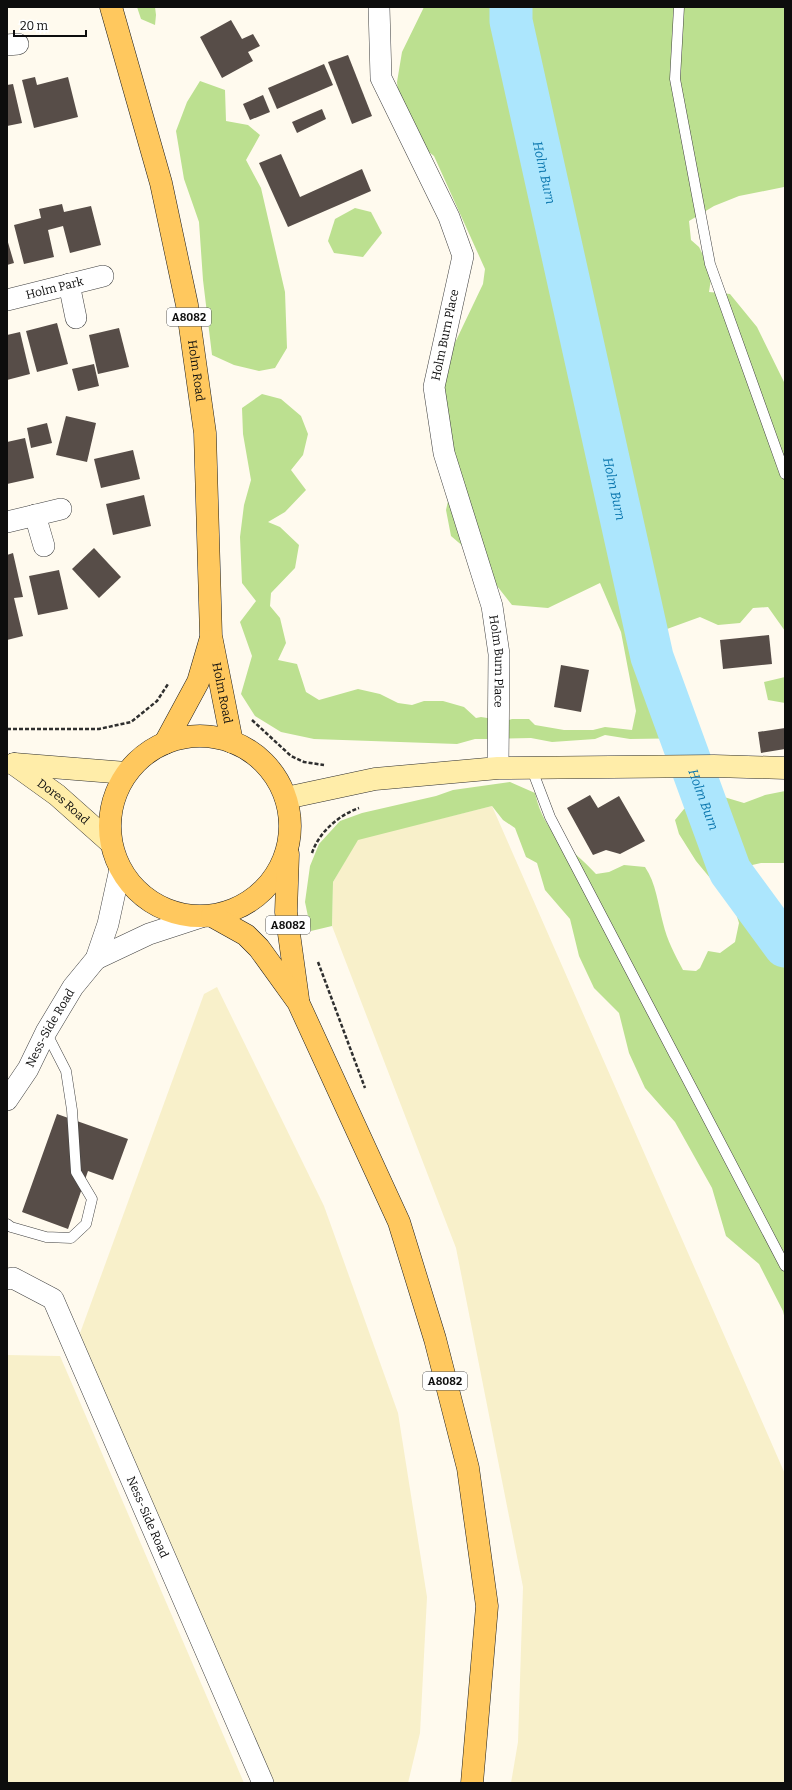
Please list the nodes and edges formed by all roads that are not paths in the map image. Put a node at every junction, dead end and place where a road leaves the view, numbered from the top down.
1 (111, 7) edge
2 (379, 7) edge
3 (679, 7) edge
4 (103, 276) dead end
5 (69, 284) junction
6 (7, 300) edge
7 (76, 318) dead end
8 (785, 474) edge
9 (61, 509) dead end
10 (35, 515) junction
11 (7, 522) edge
12 (44, 546) dead end
13 (211, 636) junction
14 (232, 742) junction
15 (165, 743) junction
16 (11, 764) edge
17 (532, 767) junction
18 (498, 768) junction
19 (785, 768) edge
20 (126, 773) junction
21 (286, 798) junction
22 (111, 843) junction
23 (288, 847) junction
24 (120, 869) junction
25 (207, 916) junction
26 (96, 959) junction
27 (298, 1002) junction
28 (46, 1032) junction
29 (7, 1100) edge
30 (7, 1224) edge
31 (785, 1266) edge
32 (7, 1279) edge
33 (263, 1783) edge
34 (472, 1783) edge

1 - 13 main road, Holm Road / A8082
2 - 18 street, Holm Burn Place
3 - 8 lane
4 - 5 street, Holm Park
5 - 6 street, Holm Park
5 - 7 street
9 - 10 street
10 - 11 street
10 - 12 street
13 - 14 main road, Holm Road / A8082
13 - 15 main road
14 - 15 main road, A8082
14 - 21 main road, A8082
15 - 20 main road, A8082
16 - 20 main road, Dores Road
16 - 22 main road, Dores Road
17 - 18 main road
17 - 19 main road
17 - 31 lane
18 - 21 main road
20 - 22 main road, A8082
21 - 23 main road, A8082
22 - 24 main road, A8082
23 - 25 main road, A8082
23 - 27 main road, A8082
24 - 25 main road, A8082
24 - 26 street, Ness-Side Road
25 - 26 street, Ness-Side Road
25 - 27 main road, A8082
26 - 28 street, Ness-Side Road
27 - 34 main road, A8082
28 - 29 street, Ness-Side Road
28 - 30 lane
32 - 33 street, Ness-Side Road

